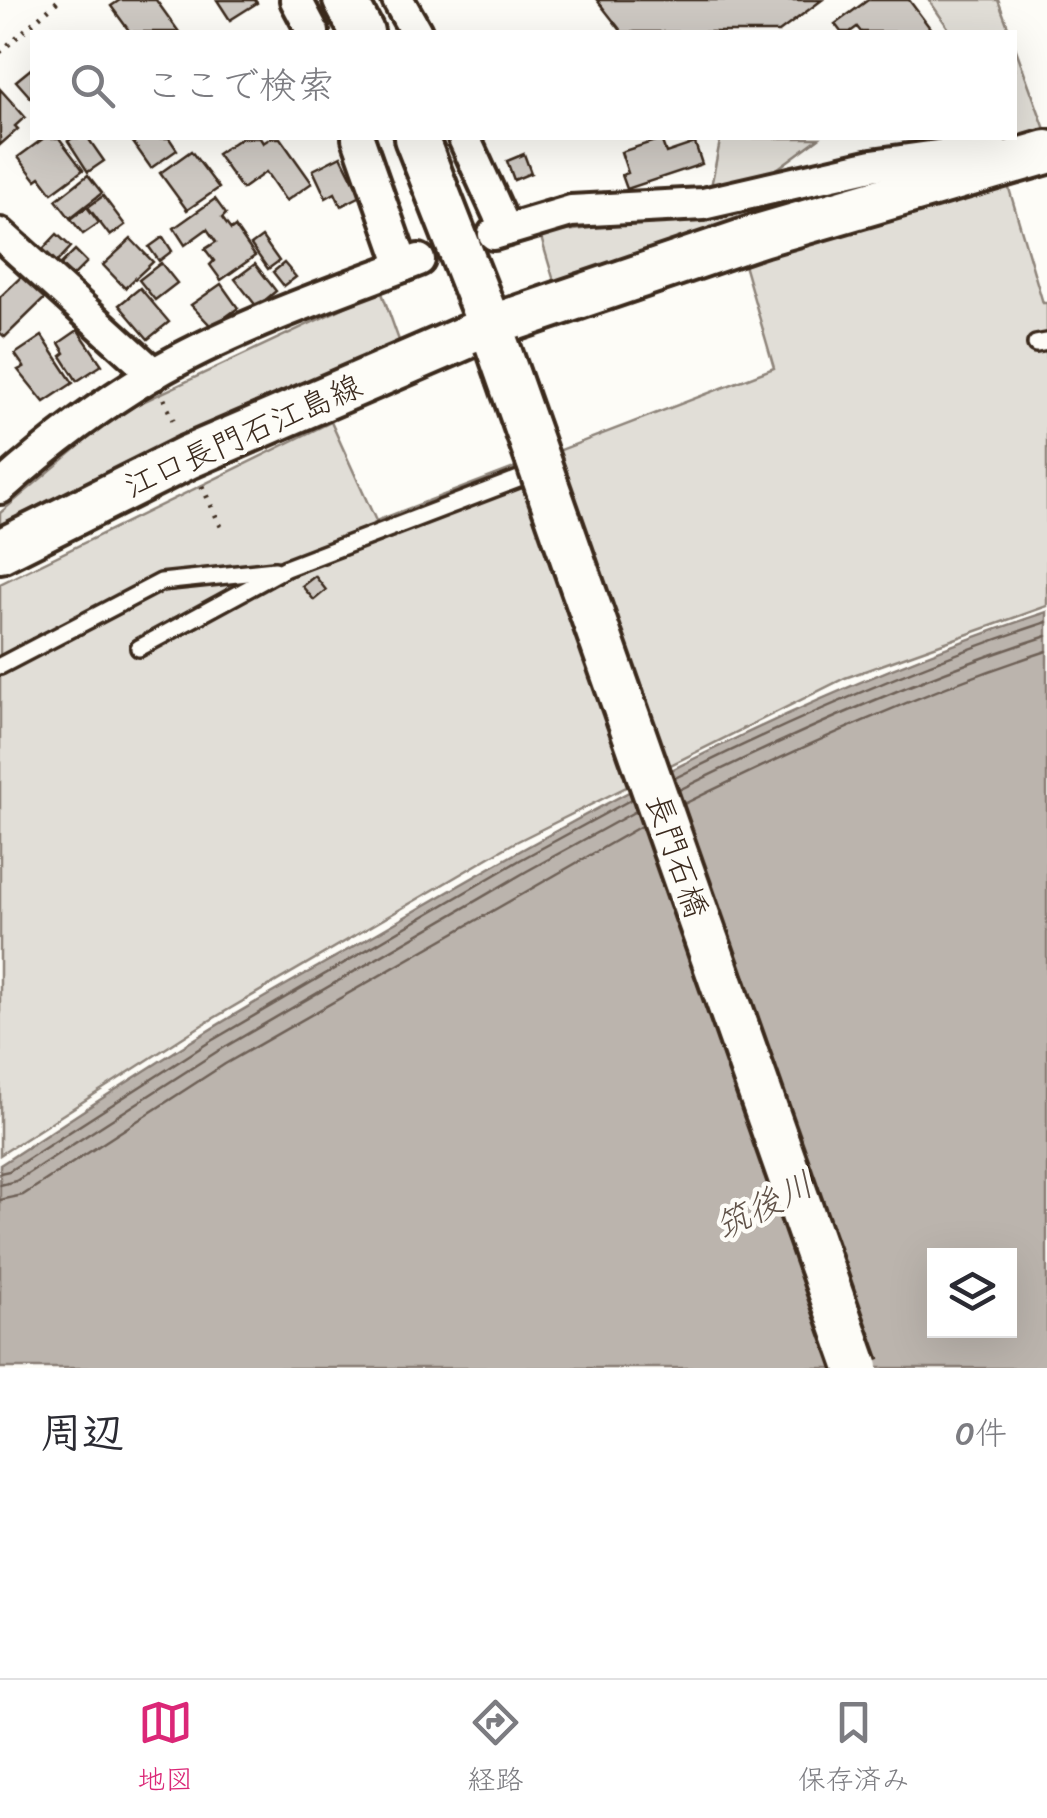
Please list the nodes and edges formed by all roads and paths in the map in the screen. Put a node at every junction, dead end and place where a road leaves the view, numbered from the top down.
1 (60, 0) edge
2 (296, 0) edge
3 (345, 0) edge
4 (398, 0) edge
5 (311, 30) edge
6 (361, 30) edge
7 (415, 30) edge
8 (0, 52) edge
9 (359, 140) edge
10 (417, 140) edge
11 (465, 140) edge
12 (1034, 155) edge
13 (0, 234) edge
14 (493, 335) junction
15 (154, 374) junction
16 (188, 457) junction
17 (559, 464) dead end
18 (0, 488) edge
19 (224, 533) dead end
20 (0, 551) edge
21 (286, 568) junction
22 (140, 648) dead end
23 (0, 666) edge
24 (857, 1368) edge

1 - 8 path
2 - 5 street
3 - 6 street
4 - 7 street
9 - 15 street
10 - 14 street, 長門石橋
11 - 12 street
12 - 14 street, 江口長門石江島線
13 - 15 street
14 - 16 street, 江口長門石江島線
14 - 24 street, 長門石橋, bridge
15 - 16 path
15 - 18 street
16 - 19 path
16 - 20 street, 江口長門石江島線
17 - 21 lane
21 - 22 lane
21 - 23 lane

